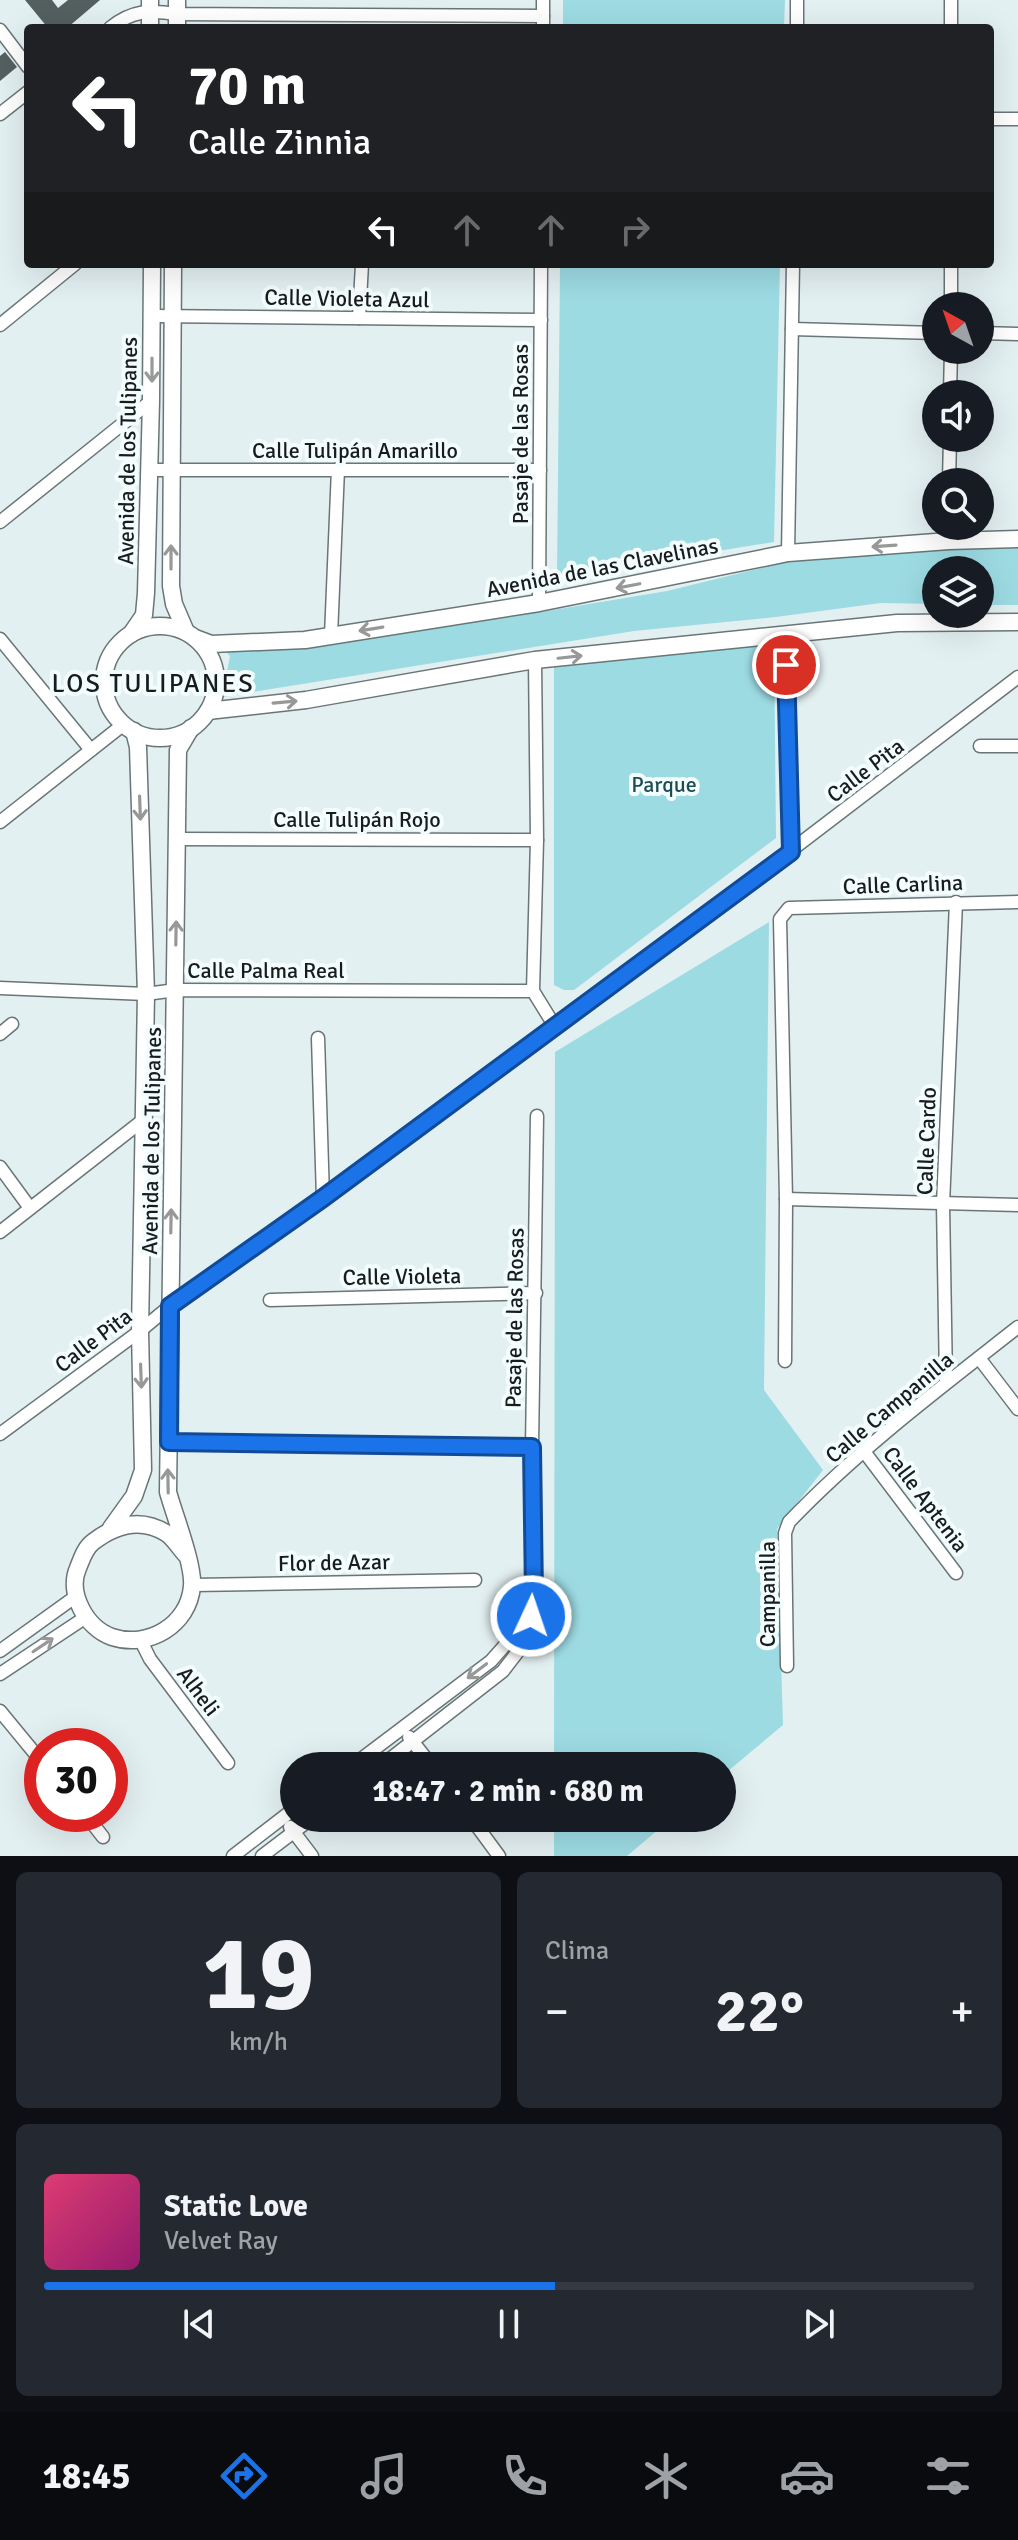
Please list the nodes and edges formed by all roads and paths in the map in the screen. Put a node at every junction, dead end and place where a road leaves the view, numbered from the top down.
1 (385, 0) edge
2 (543, 0) edge
3 (797, 0) edge
4 (951, 0) edge
5 (150, 5) edge
6 (177, 14) edge
7 (385, 16) junction
8 (543, 22) edge
9 (114, 24) edge
10 (797, 24) edge
11 (951, 24) edge
12 (0, 30) edge
13 (24, 62) edge
14 (24, 95) edge
15 (0, 114) edge
16 (994, 119) edge
17 (1018, 119) edge
18 (70, 268) edge
19 (152, 268) edge
20 (173, 268) edge
21 (362, 268) edge
22 (541, 268) edge
23 (793, 268) edge
24 (951, 268) edge
25 (951, 292) edge
26 (152, 316) junction
27 (173, 316) junction
28 (359, 318) junction
29 (541, 320) junction
30 (0, 325) edge
31 (792, 329) junction
32 (922, 333) edge
33 (994, 333) edge
34 (1018, 334) edge
35 (151, 401) junction
36 (338, 469) junction
37 (150, 470) junction
38 (540, 470) junction
39 (170, 471) junction
40 (0, 522) edge
41 (922, 537) edge
42 (994, 537) edge
43 (1018, 539) edge
44 (788, 553) junction
45 (539, 603) junction
46 (1018, 622) edge
47 (131, 634) junction
48 (785, 634) junction
49 (191, 635) junction
50 (331, 636) junction
51 (0, 639) edge
52 (535, 660) junction
53 (1018, 677) edge
54 (208, 711) junction
55 (129, 728) junction
56 (191, 728) junction
57 (980, 746) dead end
58 (1018, 746) edge
59 (91, 750) junction
60 (0, 822) edge
61 (177, 839) junction
62 (537, 840) junction
63 (791, 852) junction
64 (956, 902) junction
65 (1018, 902) edge
66 (0, 988) edge
67 (176, 990) junction
68 (533, 991) junction
69 (146, 994) junction
70 (12, 1024) dead end
71 (554, 1025) junction
72 (0, 1034) edge
73 (318, 1038) dead end
74 (537, 1116) dead end
75 (142, 1121) junction
76 (0, 1167) edge
77 (323, 1198) junction
78 (786, 1199) junction
79 (943, 1204) junction
80 (1018, 1205) edge
81 (30, 1208) junction
82 (0, 1232) edge
83 (536, 1293) junction
84 (270, 1300) dead end
85 (170, 1306) junction
86 (1018, 1327) edge
87 (140, 1331) junction
88 (979, 1358) junction
89 (785, 1361) dead end
90 (946, 1381) junction
91 (1018, 1409) edge
92 (0, 1434) edge
93 (169, 1442) junction
94 (532, 1447) junction
95 (863, 1450) junction
96 (789, 1522) joint
97 (111, 1528) junction
98 (187, 1556) junction
99 (956, 1573) dead end
100 (475, 1580) dead end
101 (193, 1585) junction
102 (75, 1597) junction
103 (531, 1616) junction
104 (86, 1617) junction
105 (141, 1641) junction
106 (0, 1651) edge
107 (787, 1666) dead end
108 (0, 1674) edge
109 (0, 1711) edge
110 (402, 1728) junction
111 (24, 1740) edge
112 (414, 1741) junction
113 (370, 1752) edge
114 (399, 1752) edge
115 (422, 1752) edge
116 (228, 1763) dead end
117 (280, 1820) edge
118 (99, 1832) edge
119 (293, 1832) joint
120 (481, 1832) edge
121 (103, 1837) dead end
122 (233, 1856) edge
123 (262, 1856) edge
124 (312, 1856) edge
125 (499, 1856) edge

1 - 7 street
2 - 8 street
3 - 10 street
4 - 11 street
5 - 6 street
5 - 9 street
6 - 7 street
7 - 8 street
12 - 13 street
14 - 15 street
16 - 17 street
18 - 30 street
19 - 26 street, Avenida de los Tulipanes
20 - 27 street, Avenida de los Tulipanes
21 - 28 street
22 - 29 street, Pasaje de las Rosas
23 - 31 street
24 - 25 street
26 - 27 street, Calle Violeta Azul
26 -> 35 street, Avenida de los Tulipanes
27 - 28 street, Calle Violeta Azul
27 - 39 street, Avenida de los Tulipanes
28 - 29 street, Calle Violeta Azul
29 - 38 street, Pasaje de las Rosas
31 - 32 street
31 - 44 street
33 - 34 street
35 - 37 street, Avenida de los Tulipanes
35 - 40 street
36 - 38 street, Calle Tulipán Amarillo
36 - 39 street, Calle Tulipán Amarillo
36 - 50 street
37 - 39 street, Calle Tulipán Amarillo
37 - 47 street, Avenida de los Tulipanes
38 - 45 street, Pasaje de las Rosas
49 -> 39 street, Avenida de los Tulipanes
41 -> 44 street, Avenida de las Clavelinas
42 - 43 street, Avenida de las Clavelinas
44 -> 45 street, Avenida de las Clavelinas
45 -> 50 street, Avenida de las Clavelinas
46 - 48 street
47 - 49 street
47 - 55 street
52 -> 48 street
48 - 63 street
49 - 50 street, Avenida de las Clavelinas
49 - 54 street
51 - 59 street
54 -> 52 street
52 - 62 street
53 - 63 street, Calle Pita
54 - 56 street
55 - 56 street
55 - 59 street
55 -> 69 street, Avenida de los Tulipanes
56 - 61 street, Avenida de los Tulipanes
57 - 58 street
59 - 60 street
61 - 62 street, Calle Tulipán Rojo
67 -> 61 street, Avenida de los Tulipanes
62 - 68 street
63 - 71 street, Calle Pita
64 - 65 street, Calle Carlina
64 - 78 street, Calle Carlina
64 - 79 street, Calle Cardo
66 - 69 street, Calle Palma Real
67 - 68 street, Calle Palma Real
67 - 69 street, Calle Palma Real
85 -> 67 street, Avenida de los Tulipanes
68 - 71 street
69 - 75 street, Avenida de los Tulipanes
70 - 72 street
71 - 77 street, Calle Pita
73 - 77 street
74 - 83 street, Pasaje de las Rosas
75 - 81 street
75 - 87 street, Avenida de los Tulipanes
76 - 81 street
77 - 85 street, Calle Pita
78 - 79 street
78 - 89 street
79 - 80 street
79 - 90 street, Calle Cardo
81 - 82 street
83 - 84 street, Calle Violeta
83 - 94 street, Pasaje de las Rosas
85 - 87 street, Calle Pita
85 - 93 street, Avenida de los Tulipanes
86 - 88 street, Calle Campanilla
87 - 92 street, Calle Pita
87 -> 97 street, Avenida de los Tulipanes
88 - 90 street, Calle Campanilla
88 - 91 street
90 - 95 street, Calle Campanilla
93 - 94 street
98 -> 93 street, Avenida de los Tulipanes
94 - 103 street, Pasaje de las Rosas
95 - 96 street, Calle Campanilla
95 - 99 street, Calle Aptenia
96 - 107 street, Campanilla
97 - 98 street
97 - 102 street, Avenida de los Tulipanes
98 - 101 street, Avenida de los Tulipanes
100 - 101 street, Flor de Azar
101 - 105 street
102 - 104 street
102 - 106 street
103 -> 110 street
103 - 112 street, Pasaje de las Rosas
104 - 105 street
108 -> 104 street
105 - 116 street, Alheli
109 - 111 street
110 - 112 street
110 - 113 street
112 - 114 street, Pasaje de las Rosas
112 - 115 street
117 - 122 street
118 - 121 street
119 - 123 street
119 - 124 street
120 - 125 street

